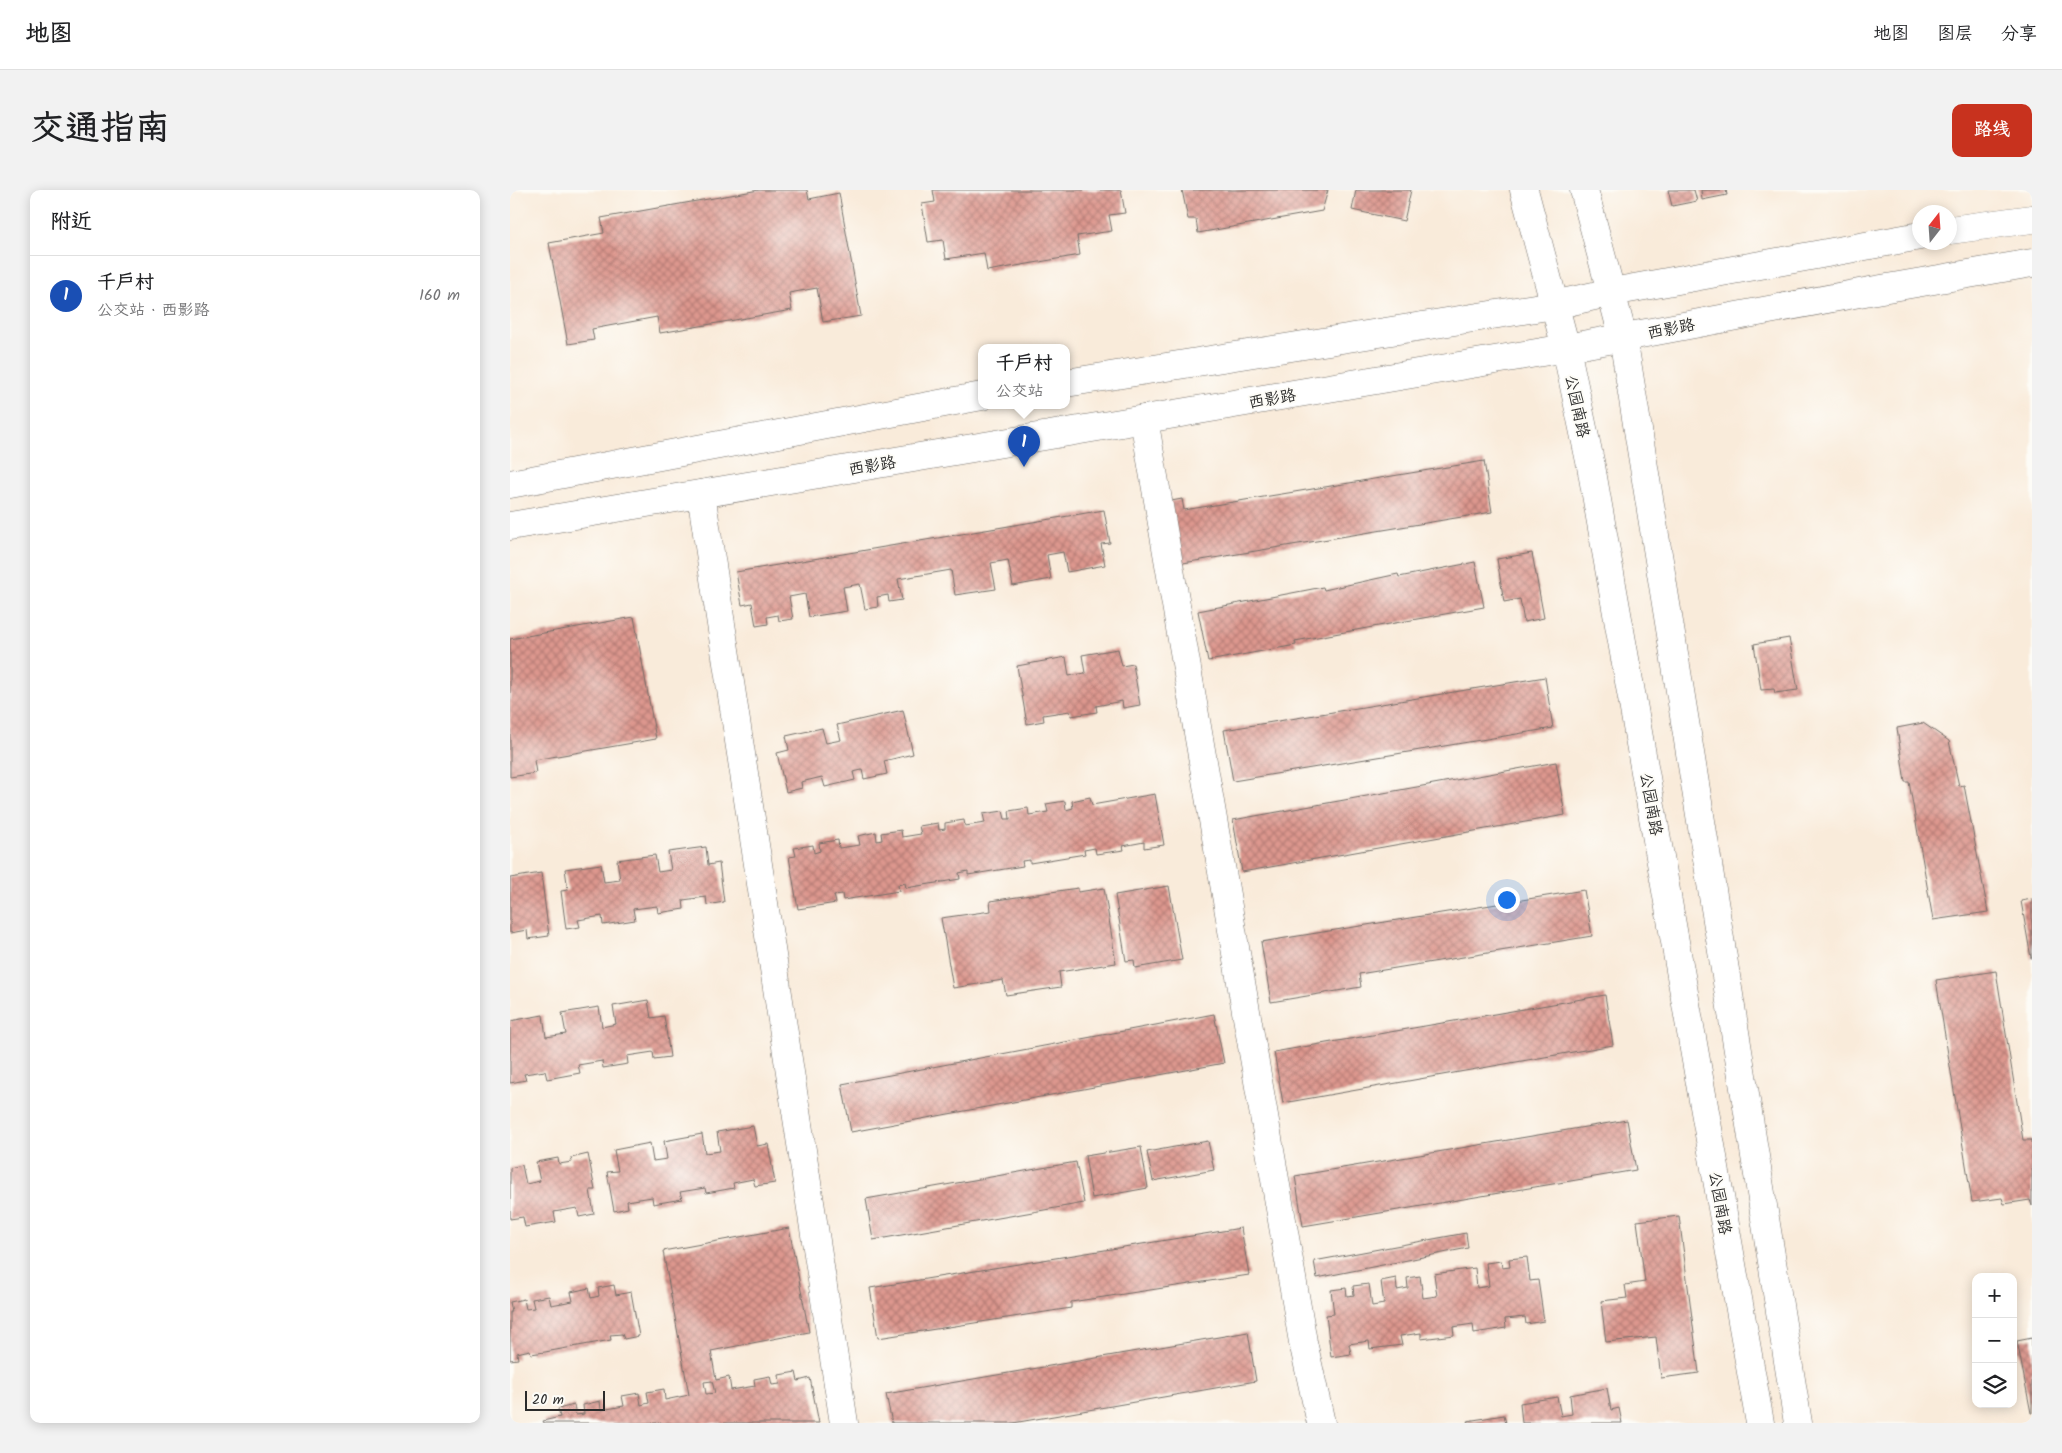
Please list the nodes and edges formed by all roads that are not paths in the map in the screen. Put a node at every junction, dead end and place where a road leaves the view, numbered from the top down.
1 (1524, 190) edge
2 (1584, 190) edge
3 (2032, 219) edge
4 (1957, 229) edge
5 (1912, 237) edge
6 (2032, 264) edge
7 (1612, 292) junction
8 (1554, 305) junction
9 (1623, 337) junction
10 (1566, 348) junction
11 (1070, 381) edge
12 (978, 397) edge
13 (1144, 419) junction
14 (510, 484) edge
15 (701, 494) junction
16 (510, 526) edge
17 (844, 1423) edge
18 (1321, 1423) edge
19 (1760, 1423) edge
20 (1798, 1423) edge

1 - 8 main road, 公园南路
2 - 7 main road
3 - 4 main road
5 - 7 main road
6 - 9 main road, 西影路
7 - 8 main road
7 - 9 main road
8 - 10 main road, 公园南路
8 - 11 main road
9 - 10 main road, 西影路
9 - 20 main road
10 - 13 main road, 西影路
10 - 19 main road, 公园南路
12 - 14 main road
13 - 15 main road, 西影路
13 - 18 main road
15 - 16 main road, 西影路
15 - 17 main road

